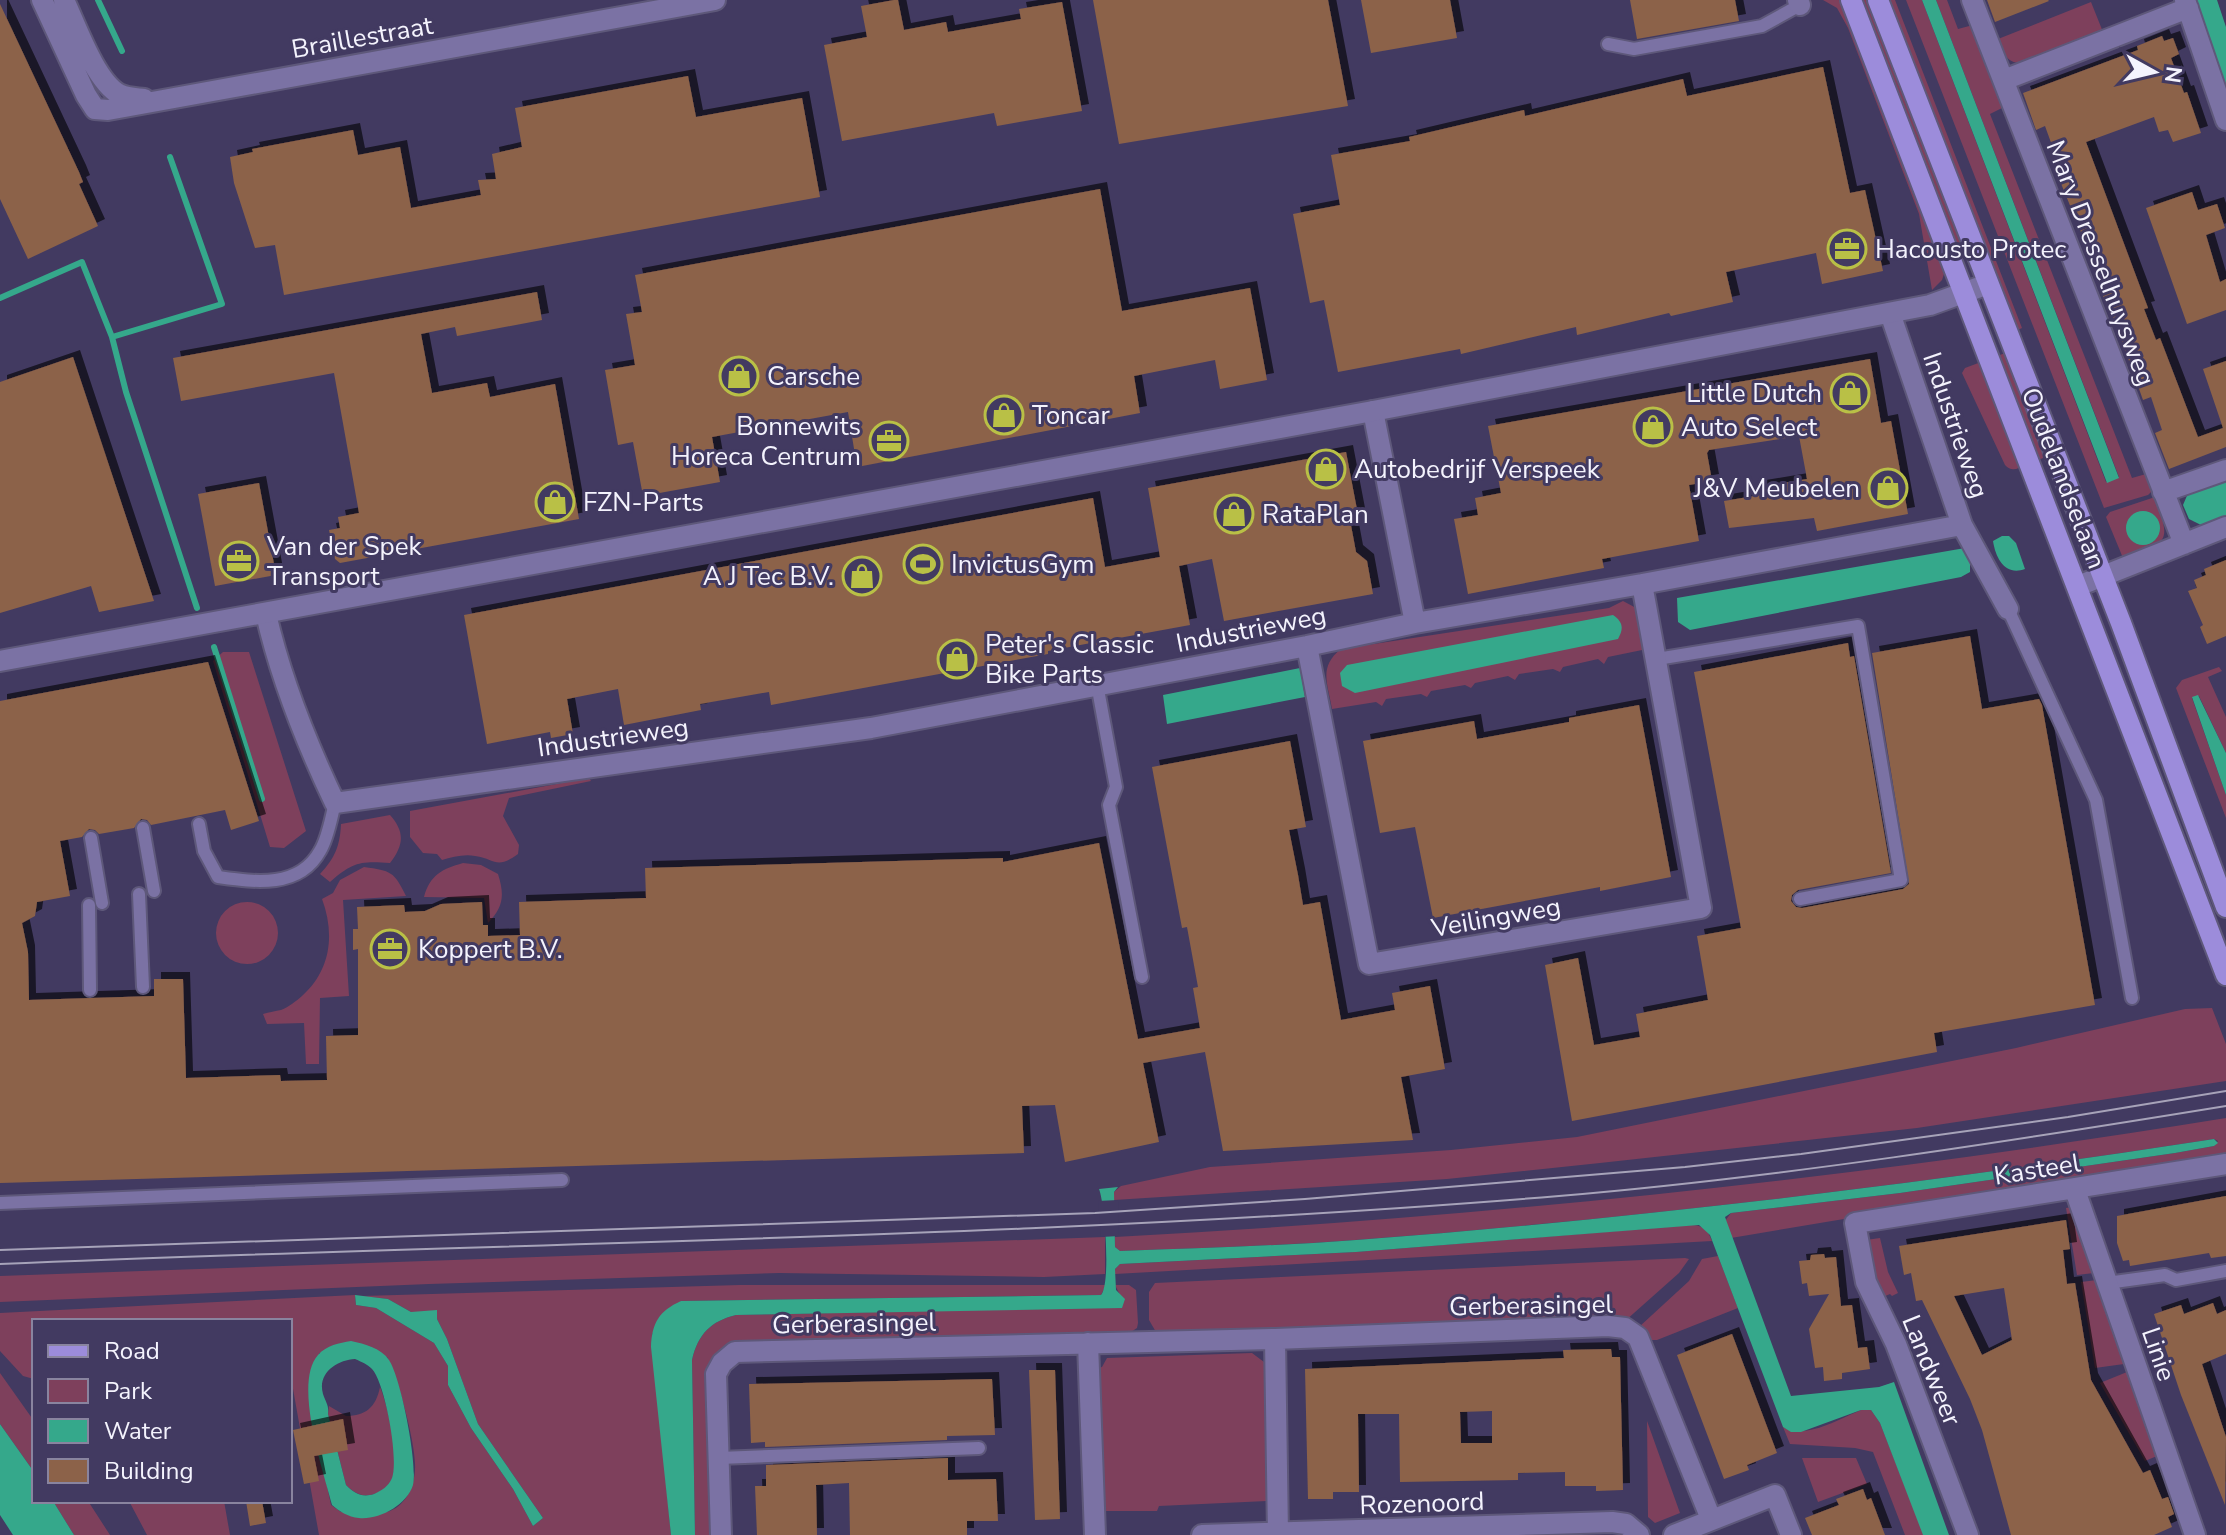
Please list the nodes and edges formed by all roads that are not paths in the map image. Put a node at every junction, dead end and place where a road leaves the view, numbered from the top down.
1 (42, 0) edge
2 (64, 0) edge
3 (715, 0) edge
4 (1851, 0) edge
5 (1878, 0) edge
6 (1972, 0) edge
7 (1799, 3) edge
8 (2186, 4) edge
9 (1608, 44) dead end
10 (2004, 80) junction
11 (161, 100) junction
12 (2226, 120) edge
13 (1988, 284) junction
14 (1964, 293) junction
15 (1890, 313) junction
16 (1373, 411) junction
17 (2226, 470) edge
18 (2163, 492) junction
19 (1962, 525) junction
20 (2226, 527) edge
21 (2184, 544) junction
22 (2102, 576) junction
23 (1642, 584) junction
24 (2078, 586) junction
25 (2008, 609) joint
26 (266, 614) junction
27 (1415, 623) junction
28 (1307, 646) junction
29 (1657, 659) junction
30 (0, 661) edge
31 (1097, 684) junction
32 (335, 803) junction
33 (199, 824) dead end
34 (143, 828) dead end
35 (91, 838) dead end
36 (154, 891) dead end
37 (139, 894) dead end
38 (1800, 899) dead end
39 (2226, 907) edge
40 (2226, 975) edge
41 (1142, 977) dead end
42 (143, 987) dead end
43 (90, 990) dead end
44 (2132, 998) dead end
45 (2226, 1164) edge
46 (562, 1180) dead end
47 (2075, 1190) junction
48 (0, 1203) edge
49 (1855, 1223) joint
50 (2226, 1271) edge
51 (2107, 1283) junction
52 (1275, 1339) junction
53 (1088, 1343) junction
54 (979, 1448) dead end
55 (719, 1458) junction
56 (1711, 1519) junction
57 (1278, 1534) edge
58 (721, 1535) edge
59 (1095, 1535) edge
60 (1202, 1535) edge
61 (1639, 1535) edge
62 (1674, 1535) edge
63 (1791, 1535) edge
64 (1968, 1535) edge
65 (2195, 1535) edge

1 - 11 street
2 - 11 street
3 - 11 street, Braillestraat
4 - 14 main road, Oudelandselaan
5 - 13 main road, Oudelandselaan
6 - 10 street, Mary Dresselhuysweg
7 - 9 lane
8 - 10 street
8 - 12 street
10 - 18 street, Mary Dresselhuysweg
13 - 14 street
13 - 22 main road, Oudelandselaan
14 - 15 street
14 - 24 main road, Oudelandselaan
15 - 16 street
15 - 19 street, Industrieweg
16 - 26 street
16 - 27 street
17 - 18 street
18 - 21 street, Mary Dresselhuysweg
19 - 23 street, Industrieweg
19 - 25 street
20 - 21 street
21 - 22 street
22 - 24 street
22 - 39 main road, Oudelandselaan
23 - 27 street, Industrieweg
23 - 29 street, Veilingweg
24 - 40 main road, Oudelandselaan
25 - 44 lane
26 - 30 street
26 - 32 street
27 - 28 street, Industrieweg
28 - 29 street, Veilingweg
28 - 31 street, Industrieweg
29 - 38 lane
31 - 32 street, Industrieweg
31 - 41 lane
32 - 33 lane
34 - 36 lane
35 - 43 lane
37 - 42 lane
45 - 47 street, Kasteel
46 - 48 lane
47 - 49 street, Kasteel
47 - 51 street, Linie
49 - 64 street, Landweer
50 - 51 lane
51 - 65 street, Linie
52 - 53 street, Gerberasingel
52 - 56 street, Gerberasingel
52 - 57 street
53 - 55 street, Gerberasingel
53 - 59 street
54 - 55 lane
55 - 58 street, Gerberasingel
56 - 62 street
56 - 63 street
57 - 60 street, Rozenoord
57 - 61 street, Rozenoord

